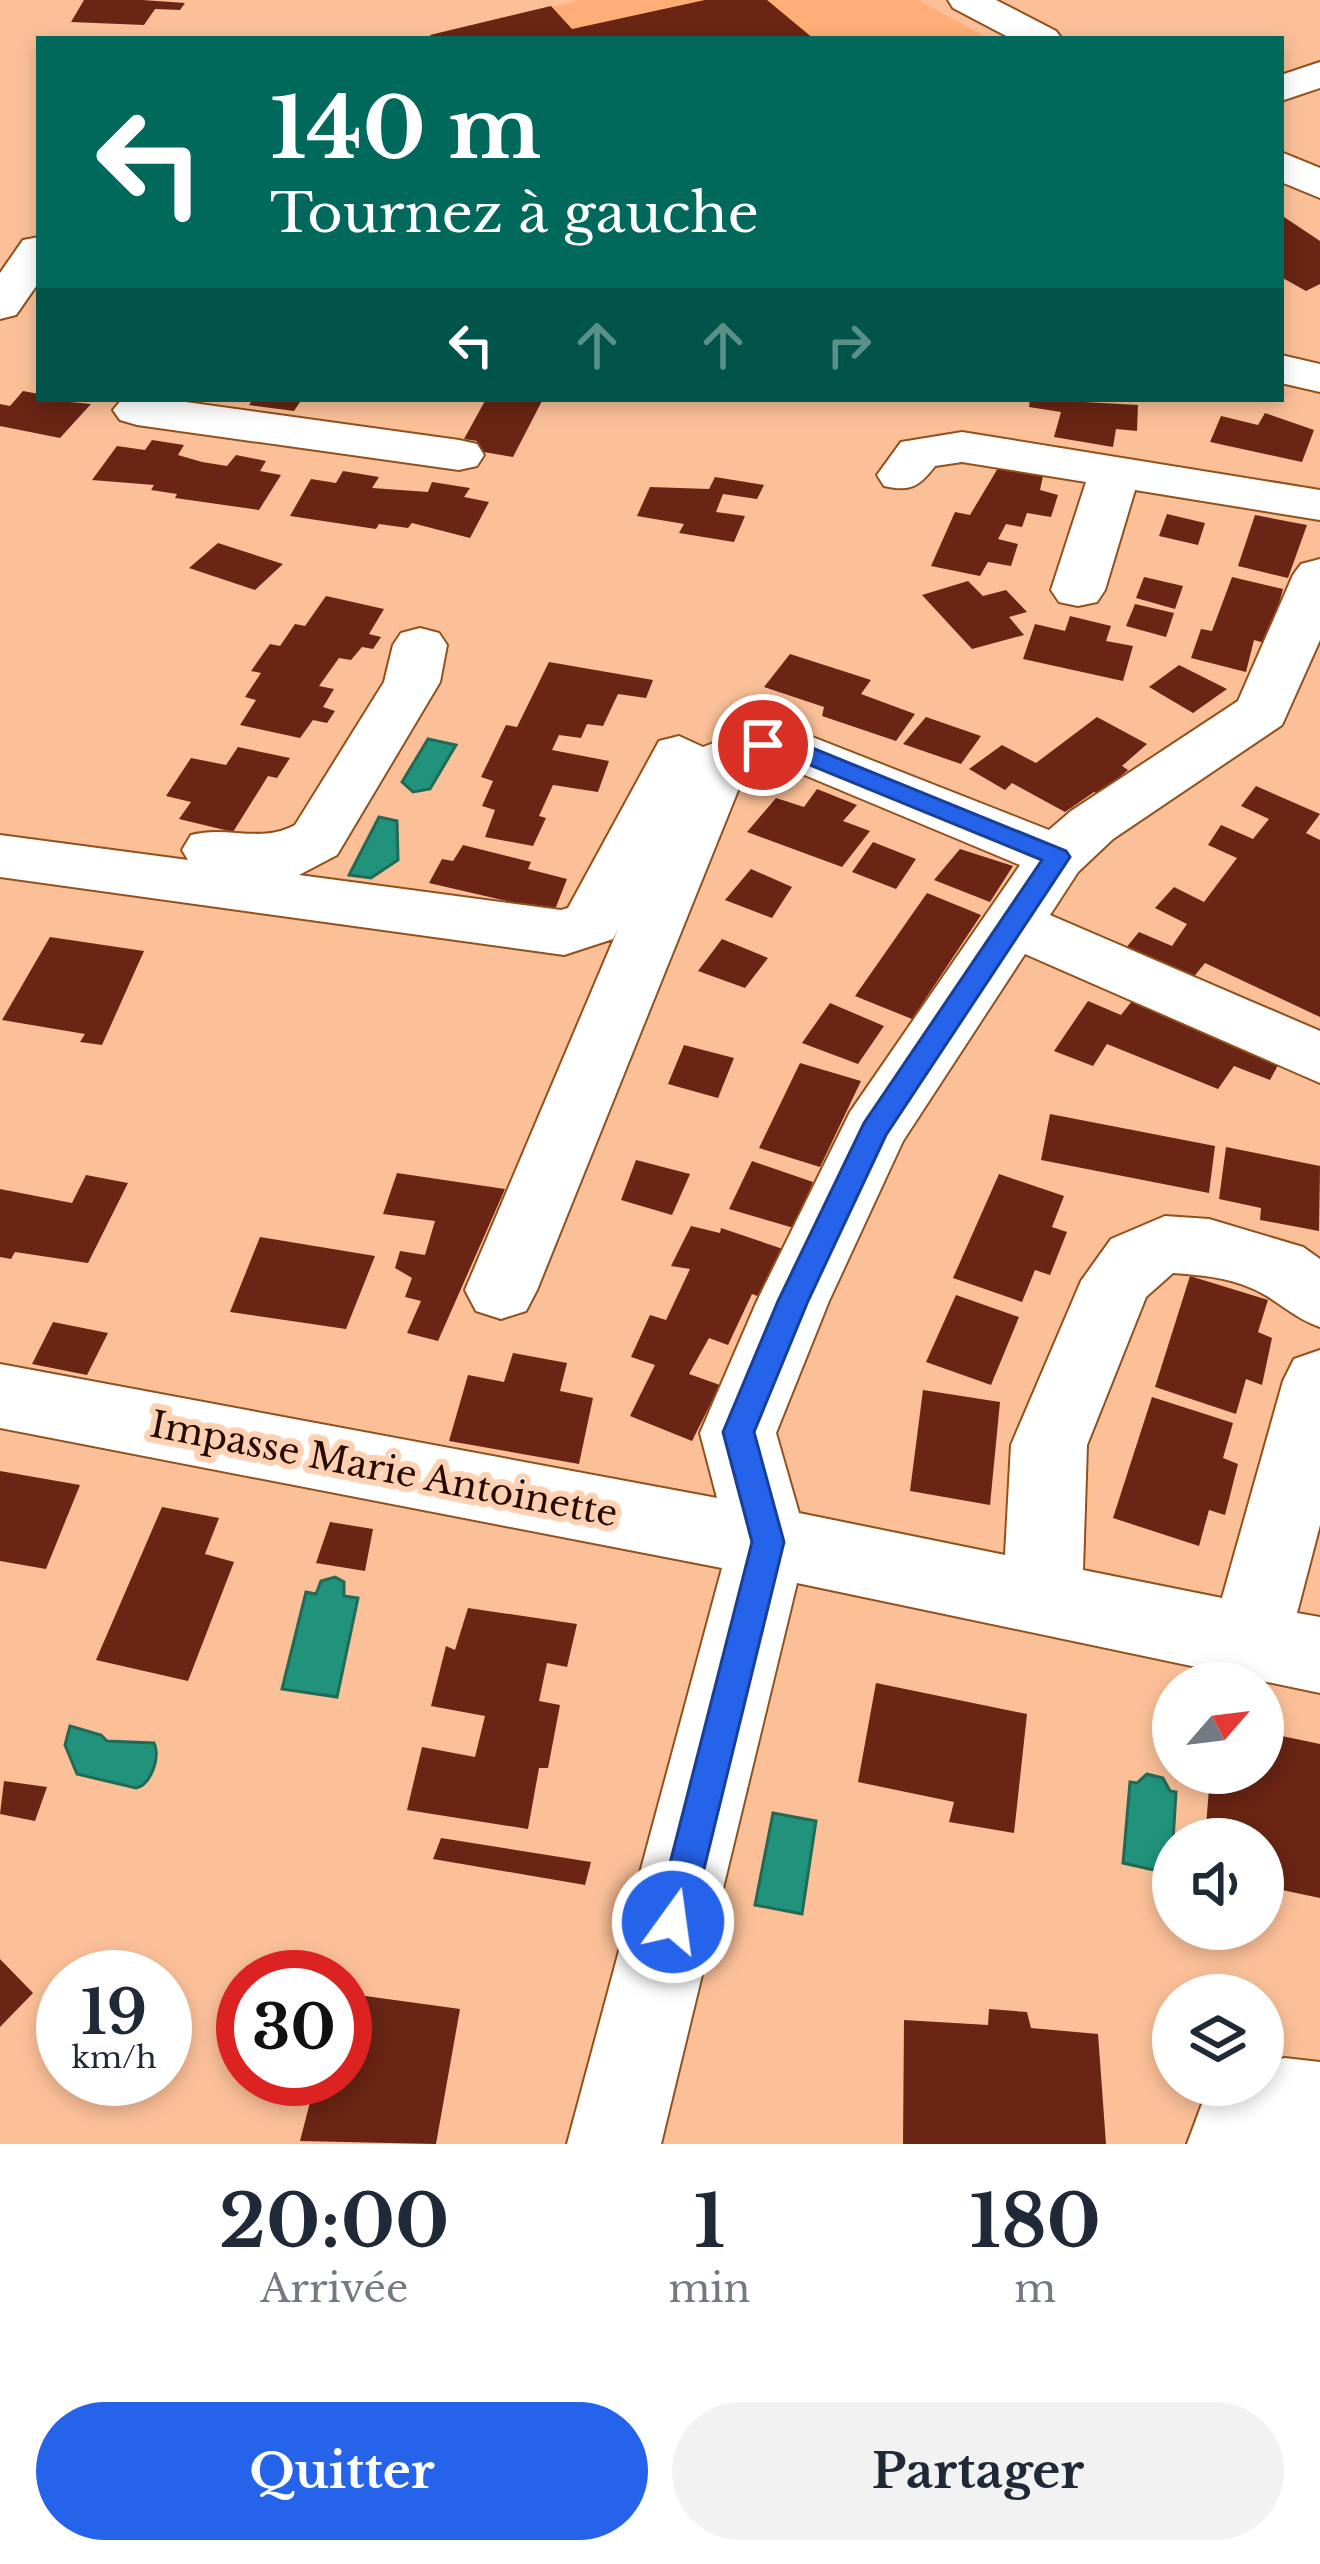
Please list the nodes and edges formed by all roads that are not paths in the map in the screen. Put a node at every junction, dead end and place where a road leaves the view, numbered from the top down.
1 (967, 0) edge
2 (1036, 36) edge
3 (1320, 74) edge
4 (1284, 88) edge
5 (1284, 167) edge
6 (1320, 185) edge
7 (32, 227) edge
8 (15, 301) edge
9 (1284, 369) edge
10 (1320, 378) edge
11 (451, 402) edge
12 (137, 410) dead end
13 (1115, 472) junction
14 (902, 475) dead end
15 (1320, 505) edge
16 (1320, 575) edge
17 (1078, 590) dead end
18 (420, 645) dead end
19 (679, 755) dead end
20 (0, 823) edge
21 (0, 856) edge
22 (1057, 857) junction
23 (1014, 924) junction
24 (1320, 1058) edge
25 (501, 1290) dead end
26 (1320, 1298) edge
27 (1320, 1381) edge
28 (0, 1396) edge
29 (768, 1542) junction
30 (1043, 1597) junction
31 (1286, 1646) edge
32 (1320, 2108) edge
33 (614, 2144) edge
34 (1234, 2144) edge

1 - 2 street
3 - 4 street
5 - 6 street
7 - 8 street
9 - 10 street
11 - 12 street
13 - 14 street
13 - 15 street
13 - 17 street
16 - 22 street
18 - 20 street
19 - 21 street
22 - 23 street
22 - 25 street
23 - 24 street
23 - 29 street
26 - 30 street
27 - 31 street
28 - 29 street, Impasse Marie Antoinette
29 - 30 street, Impasse Marie Antoinette
29 - 33 street
30 - 31 street, Impasse Marie Antoinette
32 - 34 street

